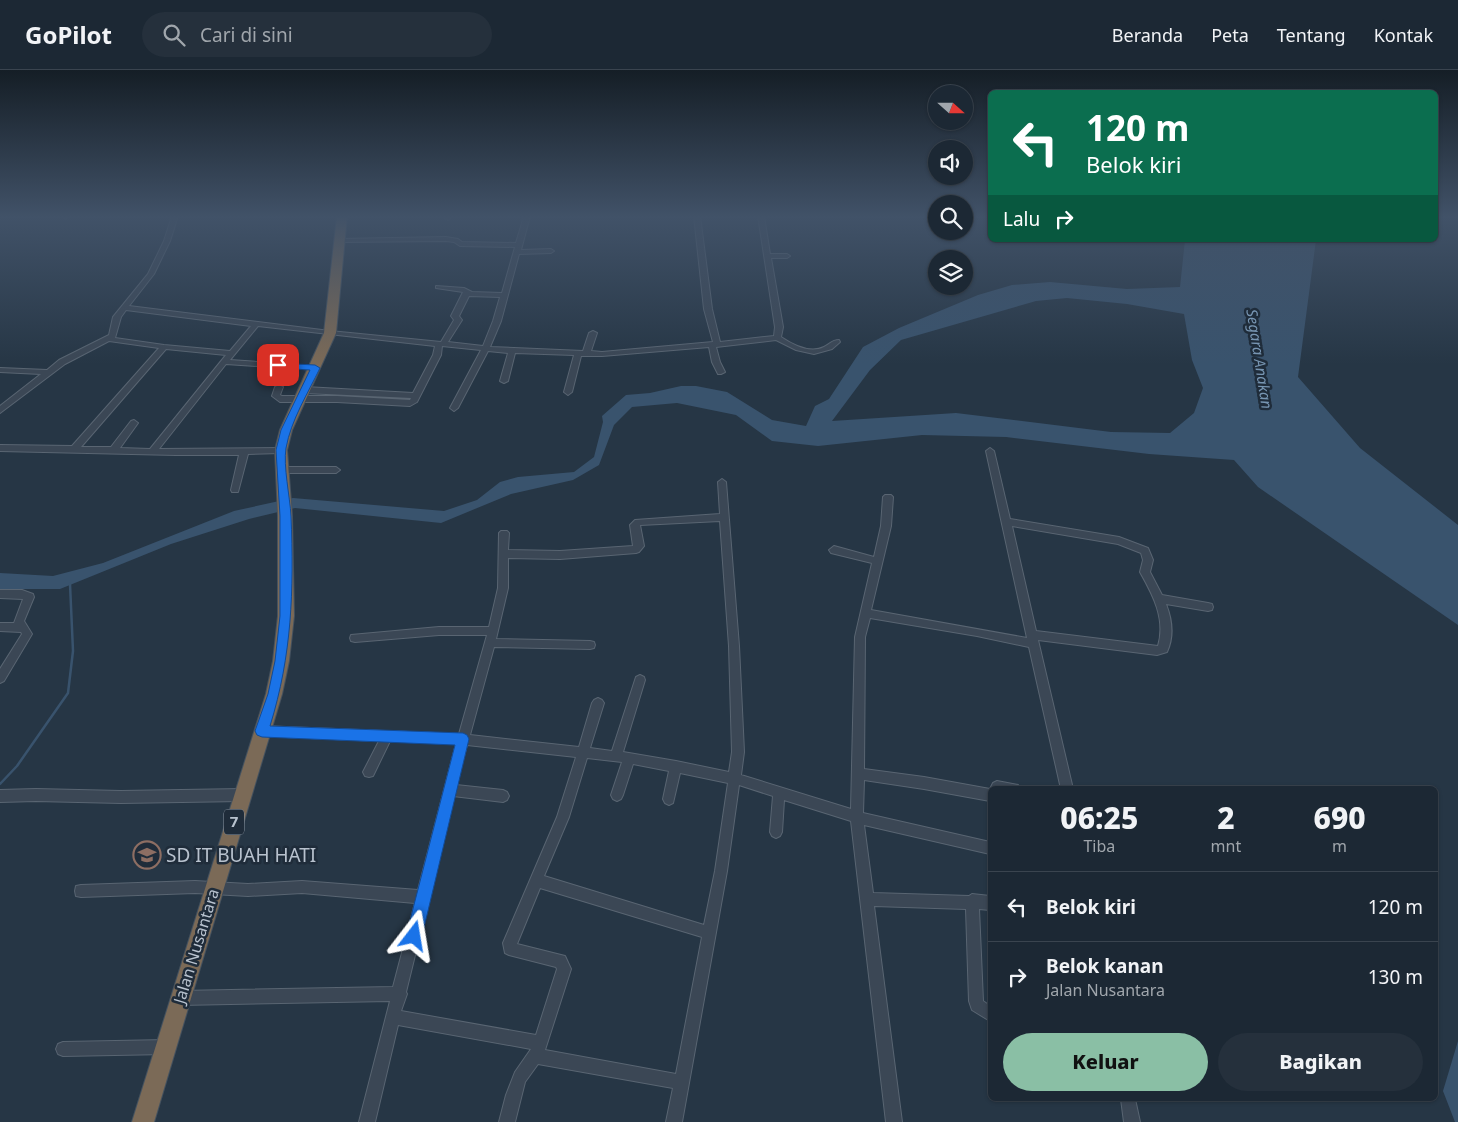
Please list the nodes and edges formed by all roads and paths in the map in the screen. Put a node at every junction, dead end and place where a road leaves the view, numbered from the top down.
1 (155, 265) edge
2 (337, 265) edge
3 (513, 265) edge
4 (703, 265) edge
5 (769, 265) edge
6 (438, 287) dead end
7 (467, 292) junction
8 (504, 296) junction
9 (125, 308) junction
10 (256, 324) junction
11 (330, 333) junction
12 (593, 333) dead end
13 (777, 338) junction
14 (109, 339) junction
15 (836, 342) dead end
16 (441, 344) junction
17 (715, 344) junction
18 (164, 347) junction
19 (485, 349) junction
20 (512, 351) junction
21 (231, 352) junction
22 (582, 353) junction
23 (224, 362) junction
24 (315, 368) junction
25 (0, 370) edge
26 (47, 372) junction
27 (721, 372) dead end
28 (504, 381) dead end
29 (280, 387) dead end
30 (568, 392) dead end
31 (303, 394) junction
32 (454, 408) dead end
33 (0, 410) edge
34 (134, 423) dead end
35 (0, 448) edge
36 (75, 448) junction
37 (114, 450) junction
38 (281, 450) junction
39 (153, 451) junction
40 (990, 451) dead end
41 (244, 452) junction
42 (282, 470) junction
43 (336, 470) dead end
44 (722, 482) dead end
45 (235, 490) dead end
46 (888, 497) dead end
47 (724, 517) junction
48 (1006, 522) junction
49 (504, 533) dead end
50 (834, 550) dead end
51 (504, 554) junction
52 (877, 561) junction
53 (0, 594) edge
54 (1160, 599) junction
55 (1208, 607) dead end
56 (865, 613) junction
57 (0, 626) edge
58 (20, 627) junction
59 (492, 637) junction
60 (355, 638) dead end
61 (1034, 640) junction
62 (590, 645) dead end
63 (2, 673) edge
64 (640, 680) dead end
65 (598, 703) dead end
66 (262, 731) junction
67 (387, 736) junction
68 (463, 739) junction
69 (584, 752) junction
70 (616, 756) junction
71 (628, 758) junction
72 (676, 766) junction
73 (369, 772) dead end
74 (858, 774) junction
75 (736, 779) junction
76 (1066, 786) edge
77 (449, 790) junction
78 (779, 792) junction
79 (617, 795) dead end
80 (988, 795) edge
81 (0, 796) edge
82 (242, 796) junction
83 (503, 796) dead end
84 (669, 799) dead end
85 (857, 817) junction
86 (776, 832) dead end
87 (988, 848) edge
88 (536, 880) junction
89 (214, 887) junction
90 (81, 891) dead end
91 (424, 897) junction
92 (867, 898) junction
93 (972, 901) junction
94 (988, 903) edge
95 (709, 933) junction
96 (400, 994) junction
97 (180, 998) junction
98 (988, 1012) edge
99 (394, 1018) junction
100 (167, 1047) junction
101 (63, 1049) dead end
102 (538, 1049) junction
103 (681, 1082) junction
104 (1128, 1101) edge
105 (143, 1122) edge
106 (367, 1122) edge
107 (507, 1122) edge
108 (674, 1122) edge
109 (894, 1122) edge
110 (1132, 1122) edge

1 - 9 street
2 - 11 highway, Jalan Nusantara / 7
3 - 8 street
4 - 17 street
5 - 13 street
6 - 7 street
7 - 8 street
7 - 16 street
8 - 19 street
9 - 10 street
9 - 14 street
10 - 11 street
10 - 21 street
11 - 16 street
11 - 24 highway, Jalan Nusantara / 7
12 - 22 street
13 - 15 street
13 - 17 street
14 - 18 street
14 - 26 street
16 - 19 street
16 - 31 street
17 - 22 street
17 - 27 street
18 - 21 street
18 - 36 street
19 - 20 street
19 - 32 street
20 - 22 street
20 - 28 street
21 - 23 street
22 - 30 street
23 - 24 street
23 - 39 street
24 - 31 highway, Jalan Nusantara / 7
25 - 26 street
26 - 33 street
29 - 31 street
31 - 38 highway, Jalan Nusantara / 7
34 - 37 street
35 - 36 street
36 - 37 street
37 - 39 street
38 - 41 street
38 - 42 highway, Jalan Nusantara / 7
39 - 41 street
40 - 48 street
41 - 45 street
42 - 43 street
42 - 66 highway, Jalan Nusantara / 7
44 - 47 street
46 - 52 street
47 - 51 street
47 - 75 street
48 - 54 street
48 - 61 street
49 - 51 street
50 - 52 street
51 - 59 street
52 - 56 street
53 - 58 street
54 - 55 street
54 - 61 street
56 - 61 street
56 - 74 street
57 - 58 street
58 - 63 street
59 - 60 street
59 - 62 street
59 - 68 street
61 - 76 street
64 - 70 street
65 - 69 street
66 - 67 street
66 - 82 highway, Jalan Nusantara / 7
67 - 68 street
67 - 73 street
68 - 69 street
68 - 77 street
69 - 70 street
69 - 88 street
70 - 71 street
71 - 72 street
71 - 79 street
72 - 75 street
72 - 84 street
74 - 80 street
74 - 85 street
75 - 78 street
75 - 95 street
77 - 83 street
77 - 91 street
78 - 85 street
78 - 86 street
81 - 82 street
82 - 89 highway, Jalan Nusantara / 7
85 - 87 street
85 - 92 street
88 - 95 street
88 - 102 street
89 - 90 street
89 - 91 street
89 - 97 highway, Jalan Nusantara / 7
91 - 96 street
92 - 93 street
92 - 109 street
93 - 94 street
93 - 98 street
95 - 103 street
96 - 97 street
96 - 99 street
97 - 100 highway, Jalan Nusantara / 7
99 - 102 street
99 - 106 street
100 - 101 street
100 - 105 highway, Jalan Nusantara / 7
102 - 103 street
102 - 107 street
103 - 108 street
104 - 110 street

